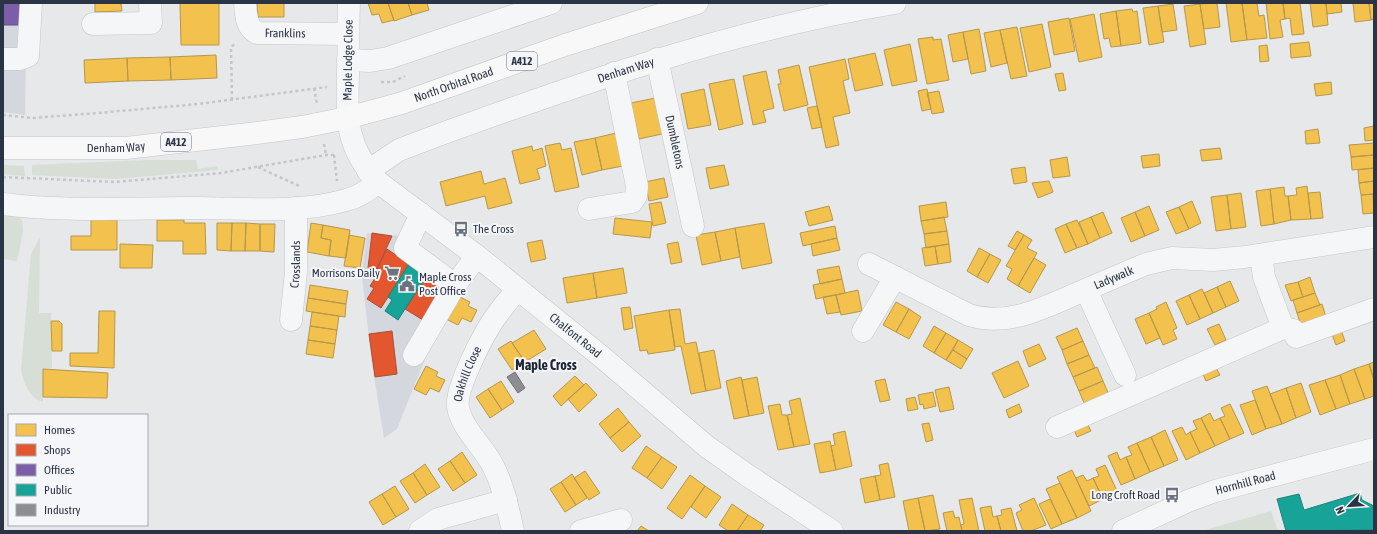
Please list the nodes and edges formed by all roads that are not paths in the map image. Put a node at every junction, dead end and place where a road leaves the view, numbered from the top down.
1 (31, 3) edge
2 (150, 3) edge
3 (245, 3) edge
4 (349, 3) edge
5 (551, 3) edge
6 (697, 3) edge
7 (895, 3) edge
8 (93, 24) dead end
9 (348, 34) junction
10 (3, 59) edge
11 (657, 59) junction
12 (348, 60) junction
13 (614, 73) junction
14 (347, 118) junction
15 (3, 148) edge
16 (373, 177) junction
17 (3, 204) edge
18 (296, 208) junction
19 (589, 209) dead end
20 (422, 214) junction
21 (693, 226) dead end
22 (1374, 237) edge
23 (1261, 255) junction
24 (477, 256) junction
25 (869, 264) dead end
26 (895, 277) junction
27 (454, 285) junction
28 (518, 289) junction
29 (1086, 290) junction
30 (1374, 309) edge
31 (291, 320) dead end
32 (1283, 328) junction
33 (863, 331) dead end
34 (414, 355) dead end
35 (1124, 374) dead end
36 (1057, 427) dead end
37 (1374, 450) edge
38 (506, 500) junction
39 (621, 520) dead end
40 (420, 531) edge
41 (513, 531) edge
42 (581, 531) edge
43 (832, 531) edge
44 (1123, 531) edge

1 - 10 street
2 - 8 street
3 - 9 street, Franklins
4 - 9 street, Maple Lodge Close
5 - 12 street
6 - 14 main road, North Orbital Road / A412
7 - 11 street, Denham Way
9 - 12 street, Maple Lodge Close
11 - 13 street, Denham Way
11 - 21 street, Dumbletons
12 - 14 street, Maple Lodge Close
13 - 16 street, Denham Way
13 - 19 street
14 - 15 main road, Denham Way / A412
14 - 16 street, Chalfont Road
16 - 18 street, Denham Way
16 - 20 street, Chalfont Road
17 - 18 street, Denham Way
18 - 31 street, Crosslands
20 - 24 street, Chalfont Road
20 - 27 street
22 - 23 street, Ladywalk
23 - 29 street, Ladywalk
23 - 32 street
24 - 27 street
24 - 28 street, Chalfont Road
25 - 26 street, Ladywalk
26 - 29 street, Ladywalk
26 - 33 street
27 - 34 street
28 - 38 street, Oakhill Close
28 - 43 street, Chalfont Road
29 - 35 street
30 - 32 street
32 - 36 street
37 - 44 street, Hornhill Road
38 - 40 street
38 - 41 street, Oakhill Close
39 - 42 street

